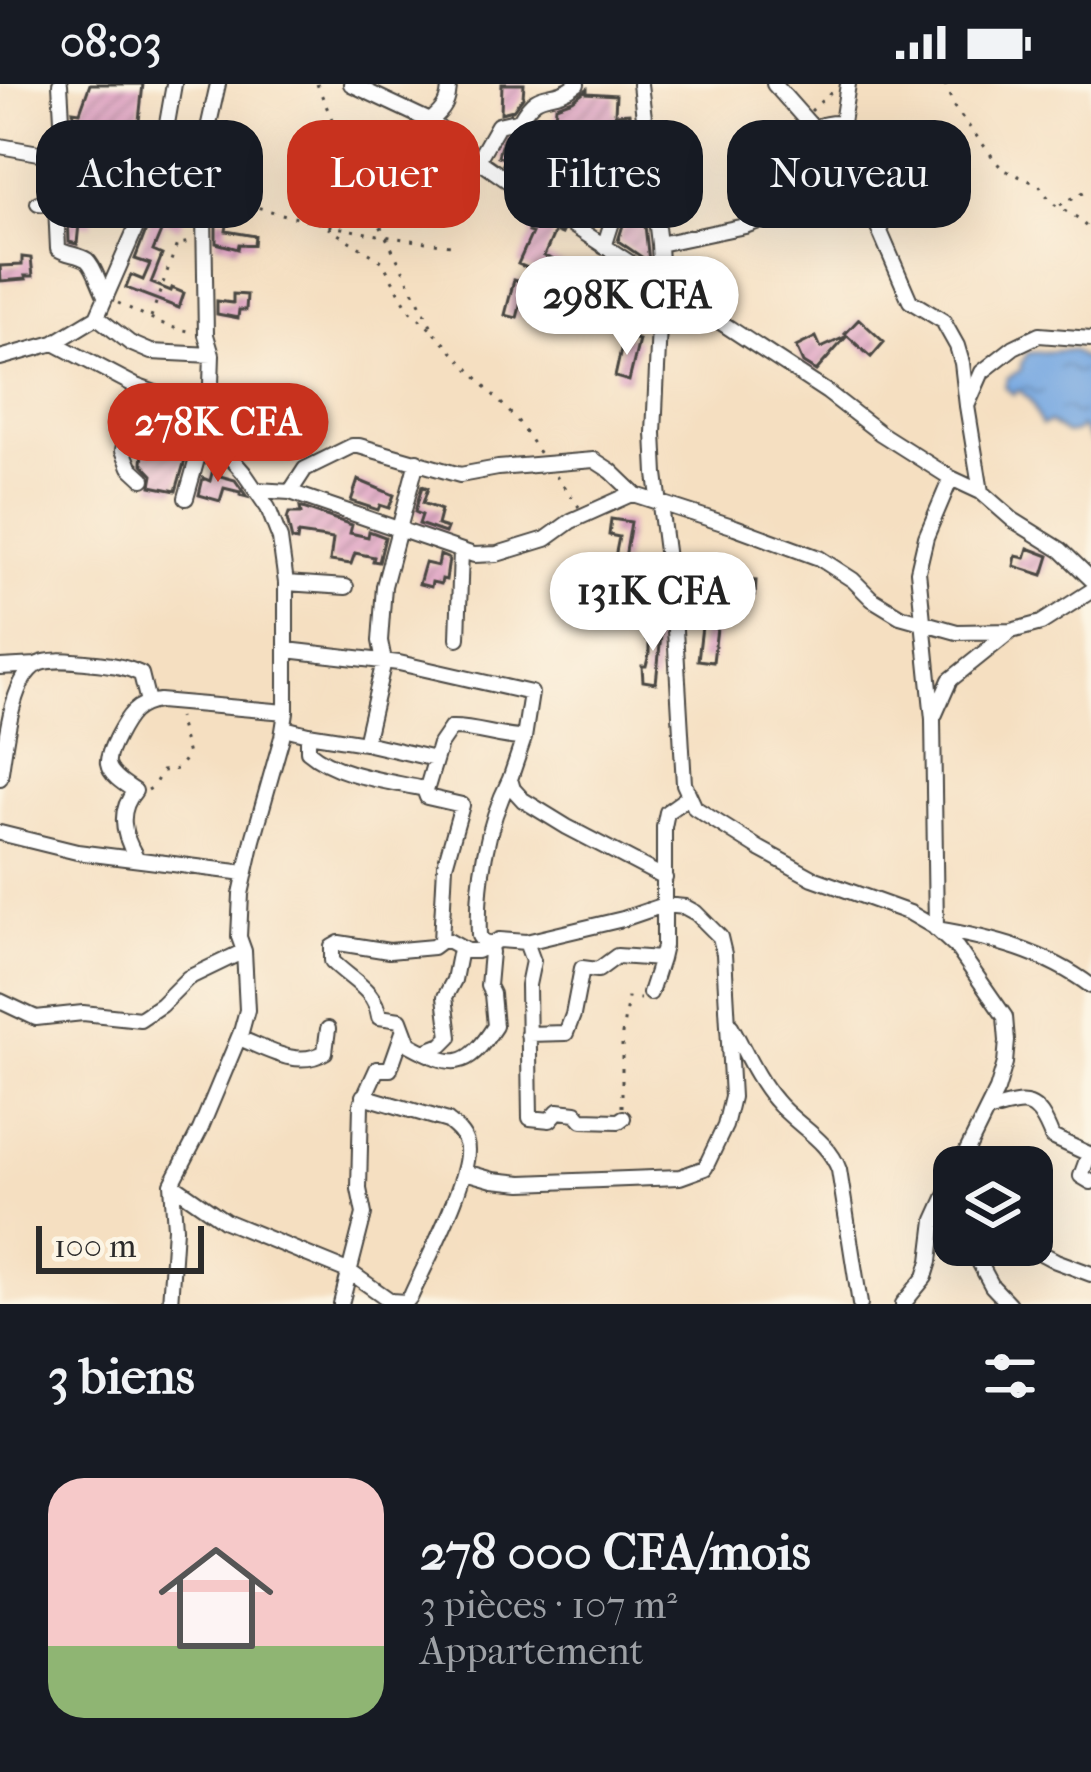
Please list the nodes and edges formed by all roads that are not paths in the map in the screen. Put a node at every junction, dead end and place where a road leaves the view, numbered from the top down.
1 (60, 84) edge
2 (174, 84) edge
3 (218, 84) edge
4 (351, 84) edge
5 (393, 84) edge
6 (449, 84) edge
7 (577, 84) edge
8 (640, 84) edge
9 (774, 84) edge
10 (848, 84) edge
11 (388, 101) junction
12 (62, 120) edge
13 (168, 120) edge
14 (428, 120) edge
15 (431, 120) edge
16 (645, 120) edge
17 (807, 120) edge
18 (842, 120) edge
19 (0, 146) edge
20 (36, 152) edge
21 (480, 156) edge
22 (57, 228) edge
23 (135, 228) edge
24 (576, 228) edge
25 (610, 228) edge
26 (657, 228) edge
27 (735, 228) edge
28 (878, 228) edge
29 (658, 244) junction
30 (604, 247) junction
31 (661, 283) junction
32 (106, 297) junction
33 (98, 317) junction
34 (1091, 339) edge
35 (54, 344) junction
36 (212, 355) junction
37 (0, 358) edge
38 (136, 386) junction
39 (967, 406) junction
40 (210, 413) junction
41 (417, 461) junction
42 (951, 478) junction
43 (142, 479) dead end
44 (257, 490) junction
45 (290, 492) junction
46 (981, 492) junction
47 (636, 495) junction
48 (185, 498) dead end
49 (662, 506) junction
50 (401, 529) junction
51 (461, 551) junction
52 (1091, 579) edge
53 (286, 583) junction
54 (346, 587) dead end
55 (1091, 591) edge
56 (922, 622) junction
57 (1011, 631) junction
58 (458, 638) dead end
59 (287, 650) junction
60 (384, 661) junction
61 (37, 664) junction
62 (0, 667) edge
63 (148, 702) junction
64 (286, 712) junction
65 (933, 719) junction
66 (284, 728) junction
67 (308, 734) junction
68 (524, 738) junction
69 (365, 743) junction
70 (435, 759) junction
71 (0, 778) edge
72 (510, 779) junction
73 (426, 791) junction
74 (688, 797) junction
75 (0, 833) edge
76 (136, 857) junction
77 (245, 873) junction
78 (664, 878) junction
79 (664, 905) junction
80 (936, 929) junction
81 (441, 941) junction
82 (526, 942) junction
83 (489, 946) junction
84 (460, 949) junction
85 (244, 951) junction
86 (661, 959) junction
87 (1091, 986) edge
88 (650, 993) road end
89 (0, 1001) edge
90 (729, 1022) junction
91 (328, 1029) dead end
92 (403, 1032) junction
93 (528, 1034) junction
94 (239, 1038) junction
95 (424, 1052) junction
96 (363, 1096) junction
97 (987, 1111) junction
98 (622, 1118) road end
99 (970, 1146) edge
100 (465, 1172) junction
101 (1091, 1182) edge
102 (172, 1184) junction
103 (933, 1236) edge
104 (1053, 1259) edge
105 (981, 1266) edge
106 (350, 1272) junction
107 (1091, 1274) edge
108 (170, 1304) edge
109 (341, 1304) edge
110 (860, 1304) edge
111 (903, 1304) edge
112 (1009, 1304) edge

1 - 12 street
2 - 13 street
3 - 36 street
4 - 11 street
5 - 11 street
6 - 15 street
7 - 21 street
8 - 16 street
9 - 17 street
10 - 18 street
11 - 14 street
19 - 20 street
22 - 32 street
23 - 32 street
24 - 30 street
25 - 30 street
26 - 29 street
27 - 29 street
28 - 39 street
29 - 31 street
30 - 31 street
31 - 42 street
31 - 49 street
32 - 33 street
33 - 35 street
33 - 36 street
34 - 39 street
35 - 37 street
35 - 38 street
36 - 40 street
38 - 40 street
38 - 43 street
39 - 46 street
40 - 44 street
40 - 48 street
41 - 45 street
41 - 47 street
41 - 50 street
42 - 46 street
42 - 56 street
44 - 45 street
44 - 53 street
45 - 50 street
46 - 52 street
47 - 49 street
47 - 51 street
49 - 56 street
49 - 74 street
50 - 51 street
50 - 60 street
51 - 58 street
53 - 54 street
53 - 59 street
55 - 57 street
56 - 57 street
56 - 65 street
57 - 65 street
59 - 60 street
59 - 64 street
60 - 68 street
60 - 69 street
61 - 62 street
61 - 63 street
61 - 71 street
63 - 64 street
63 - 76 street
64 - 66 street
65 - 80 street
66 - 67 street
66 - 77 street
67 - 69 street
67 - 73 street
68 - 70 street
68 - 72 street
69 - 70 street
70 - 73 street
72 - 78 street
72 - 83 street
73 - 81 street
74 - 78 street
74 - 80 street
75 - 76 street
76 - 77 street
77 - 85 street
78 - 79 street
79 - 82 street
79 - 86 street
79 - 90 street
80 - 87 street
80 - 97 street
81 - 84 street
81 - 92 street
82 - 83 street
82 - 93 street
83 - 84 street
83 - 95 street
84 - 95 street
85 - 89 street
85 - 94 street
86 - 88 street
86 - 93 street
90 - 100 street
90 - 110 street
91 - 94 street
92 - 95 street
92 - 96 street
93 - 98 street
94 - 102 street
96 - 100 street
96 - 106 street
97 - 99 street
97 - 101 street
100 - 106 street
102 - 106 street
102 - 108 street
103 - 111 street
104 - 107 street
105 - 112 street
106 - 109 street

